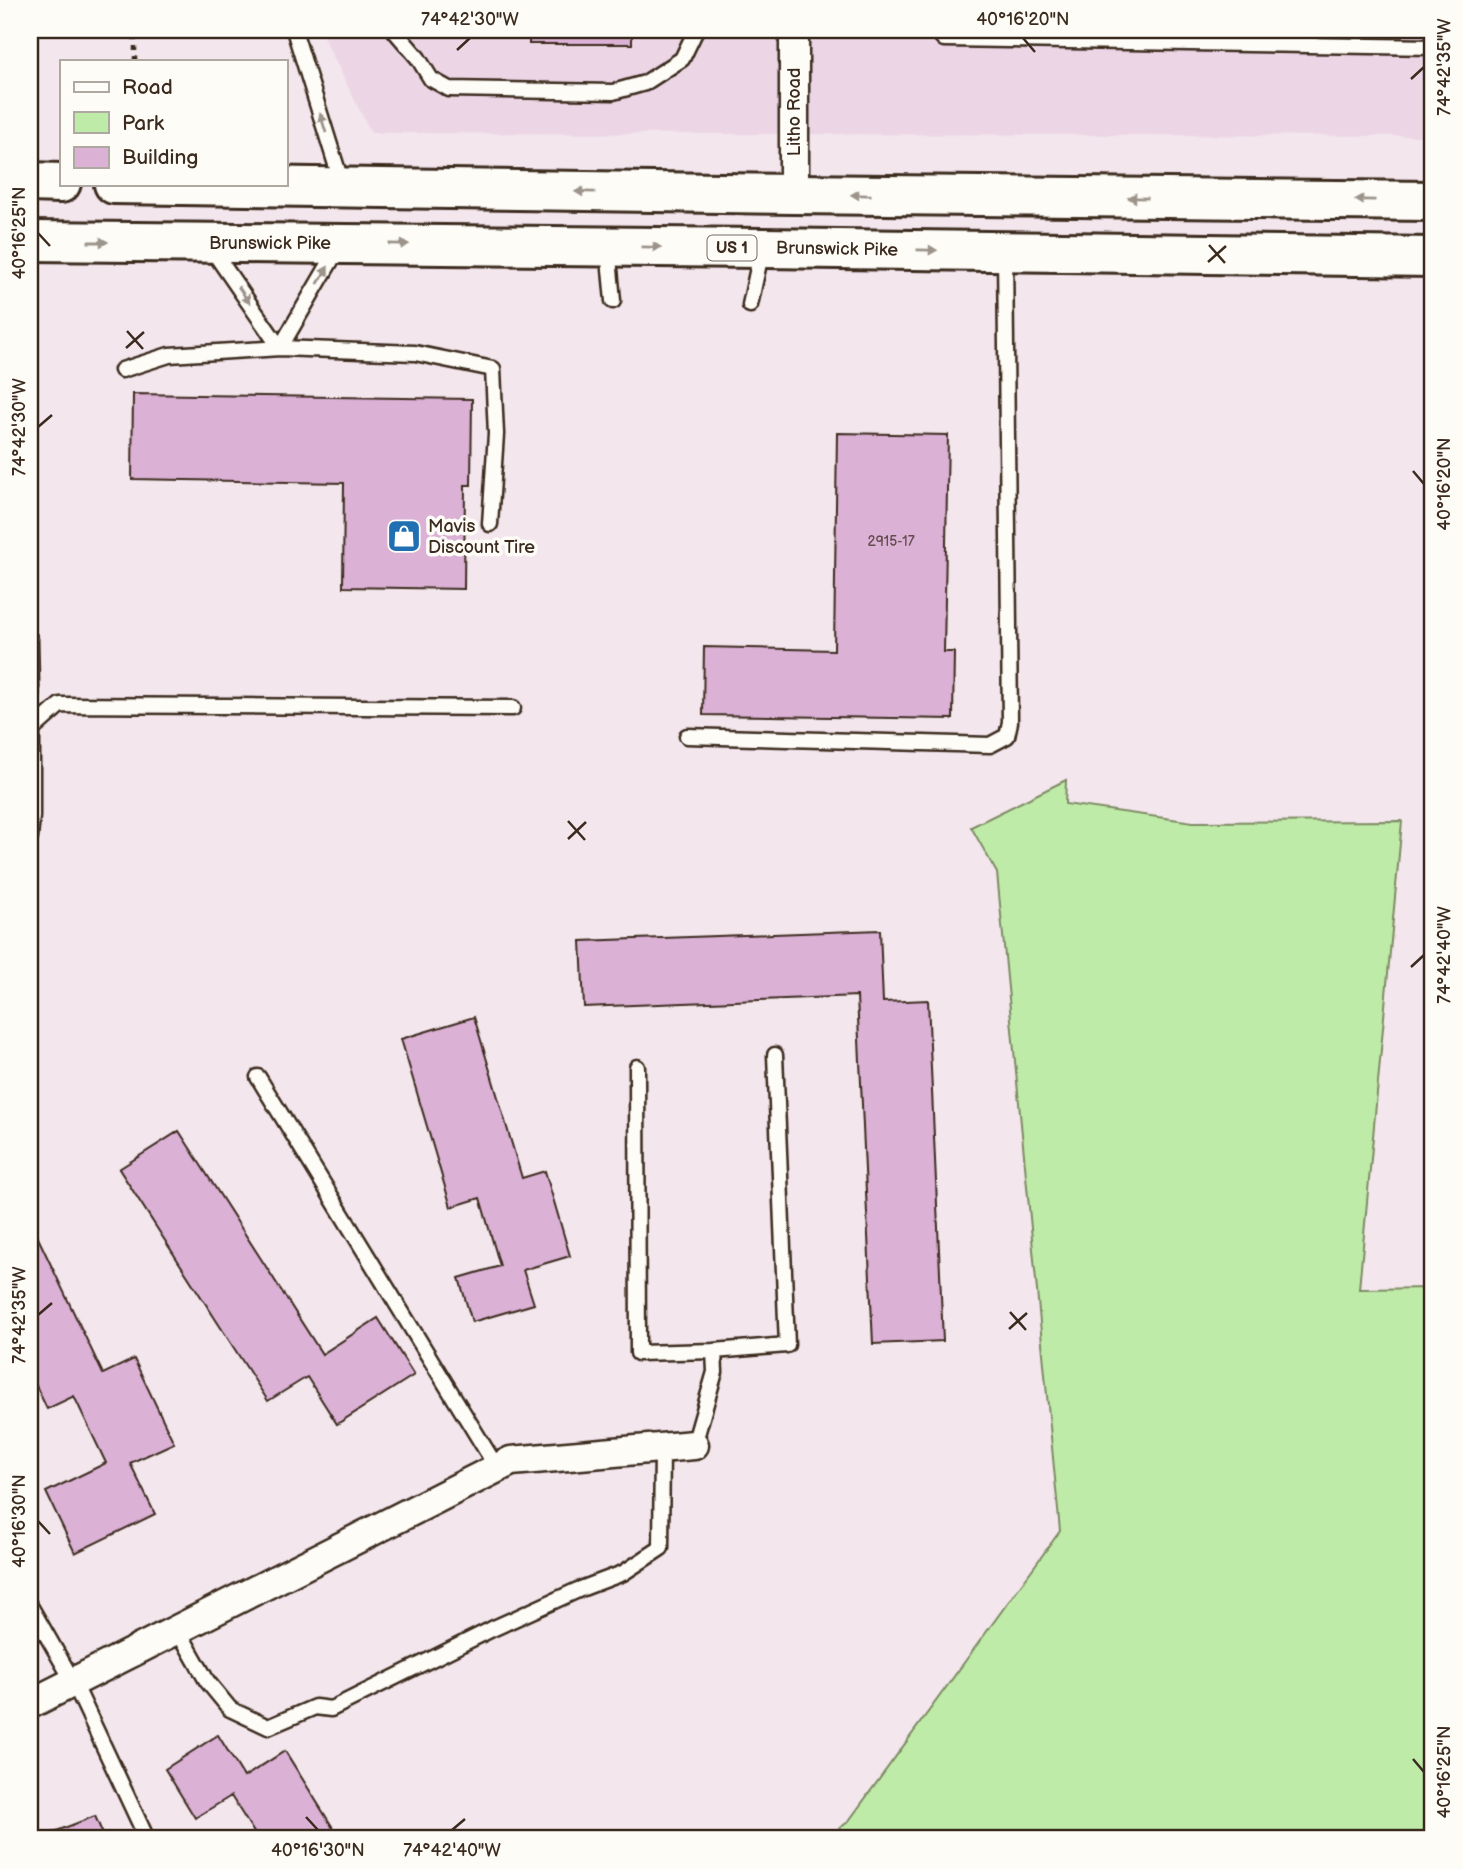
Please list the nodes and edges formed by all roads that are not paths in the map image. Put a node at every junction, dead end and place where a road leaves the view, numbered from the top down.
1 (294, 30) edge
2 (394, 30) edge
3 (696, 30) edge
4 (794, 30) edge
5 (936, 30) edge
6 (1433, 47) edge
7 (30, 182) edge
8 (60, 183) edge
9 (229, 186) edge
10 (344, 188) junction
11 (794, 194) junction
12 (1433, 201) edge
13 (30, 242) edge
14 (208, 242) junction
15 (341, 243) junction
16 (607, 246) junction
17 (763, 248) junction
18 (1005, 251) junction
19 (1433, 257) edge
20 (613, 301) dead end
21 (750, 305) dead end
22 (279, 348) junction
23 (122, 370) dead end
24 (490, 523) dead end
25 (30, 639) edge
26 (513, 708) dead end
27 (32, 730) junction
28 (687, 736) dead end
29 (30, 838) edge
30 (775, 1055) dead end
31 (637, 1067) dead end
32 (258, 1077) dead end
33 (714, 1352) junction
34 (694, 1446) joint
35 (662, 1448) junction
36 (497, 1468) junction
37 (30, 1606) edge
38 (178, 1630) junction
39 (74, 1683) junction
40 (30, 1704) edge
41 (147, 1839) edge

10 -> 1 lane
2 - 3 lane
4 - 11 street, Litho Road
5 - 6 lane
7 - 8 highway
9 - 10 highway
11 -> 10 highway
12 -> 11 highway
13 -> 14 highway, Brunswick Pike / US 1
14 - 15 highway, Brunswick Pike / US 1
14 -> 22 lane
15 -> 16 highway, Brunswick Pike / US 1
22 -> 15 lane
16 -> 17 highway, Brunswick Pike / US 1
16 - 20 lane
17 -> 18 highway, Brunswick Pike / US 1
17 - 21 lane
18 - 19 highway, Brunswick Pike / US 1
18 - 28 lane
22 - 23 lane
22 - 24 lane
25 - 27 lane
26 - 27 lane
27 - 29 lane
30 - 33 lane
31 - 33 lane
32 - 36 lane
33 - 34 lane
34 - 35 street
35 - 36 street
35 - 38 lane
36 - 38 street
37 - 39 lane
38 - 39 street
39 - 40 street
39 - 41 lane

